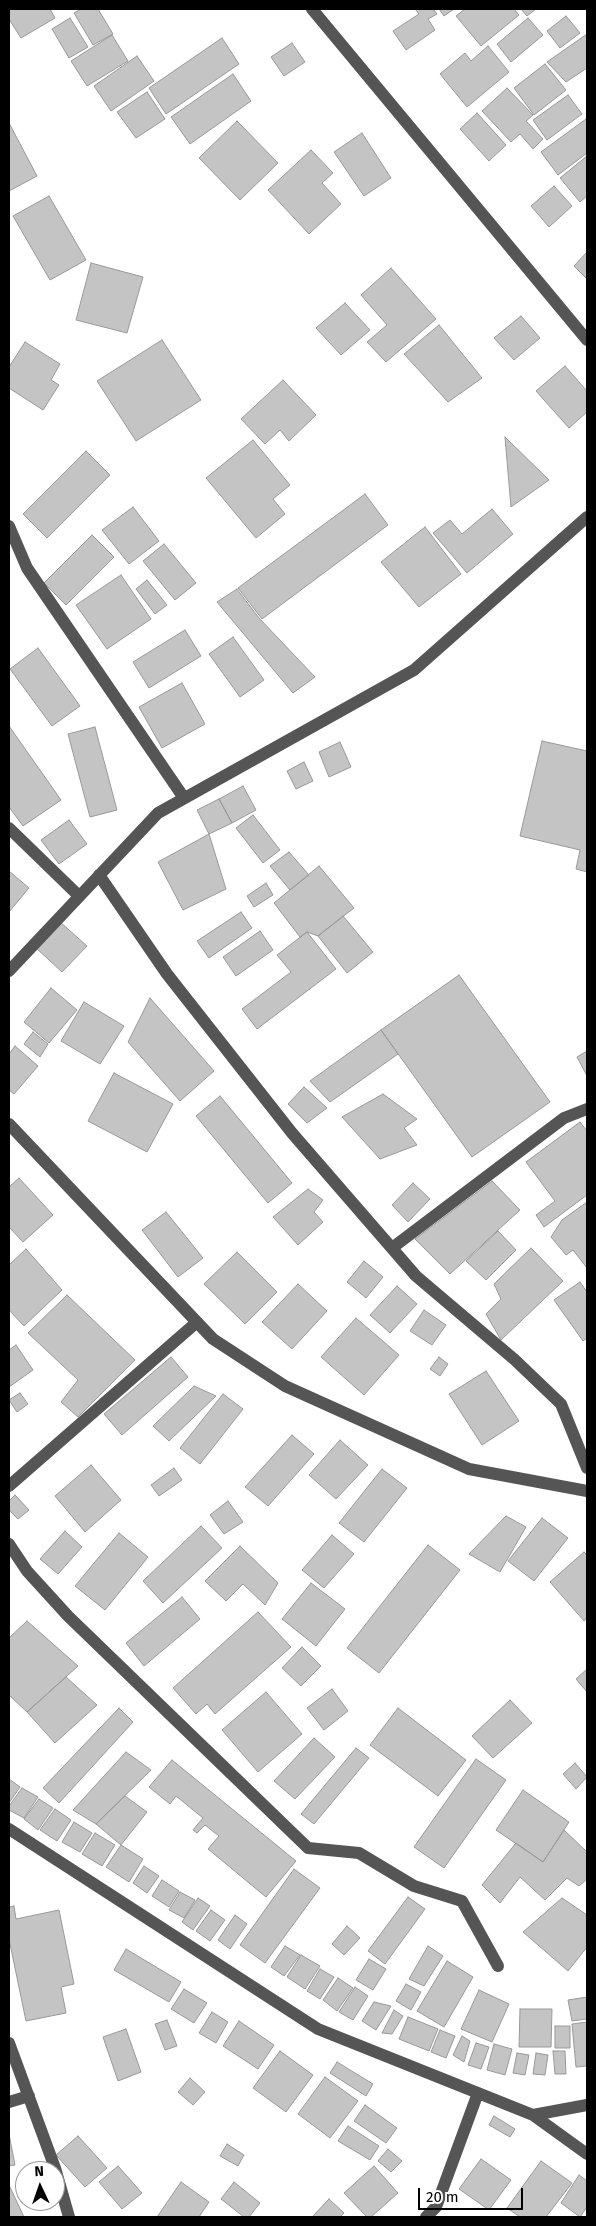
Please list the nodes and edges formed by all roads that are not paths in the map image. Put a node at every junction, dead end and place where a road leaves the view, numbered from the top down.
1 (312, 9) edge
2 (587, 340) edge
3 (587, 517) edge
4 (9, 526) edge
5 (184, 798) junction
6 (9, 828) edge
7 (99, 875) junction
8 (79, 896) junction
9 (9, 971) edge
10 (587, 1108) edge
11 (9, 1124) edge
12 (392, 1248) junction
13 (197, 1322) junction
14 (587, 1468) edge
15 (9, 1486) edge
16 (587, 1491) edge
17 (9, 1544) edge
18 (9, 1829) edge
19 (498, 1966) dead end
20 (9, 2043) edge
21 (478, 2094) junction
22 (29, 2096) junction
23 (9, 2102) edge
24 (587, 2104) edge
25 (533, 2115) junction
26 (587, 2154) edge
27 (70, 2217) edge
28 (426, 2217) edge

1 - 2 street
3 - 5 street
4 - 5 street
5 - 7 street
6 - 8 street
7 - 8 street
7 - 12 street
8 - 9 street
10 - 12 street
11 - 13 street
12 - 14 street
13 - 15 street
13 - 16 street
17 - 19 street
18 - 21 street
20 - 22 street
21 - 25 street
21 - 28 street
22 - 23 street
22 - 27 street
24 - 25 street
25 - 26 street

